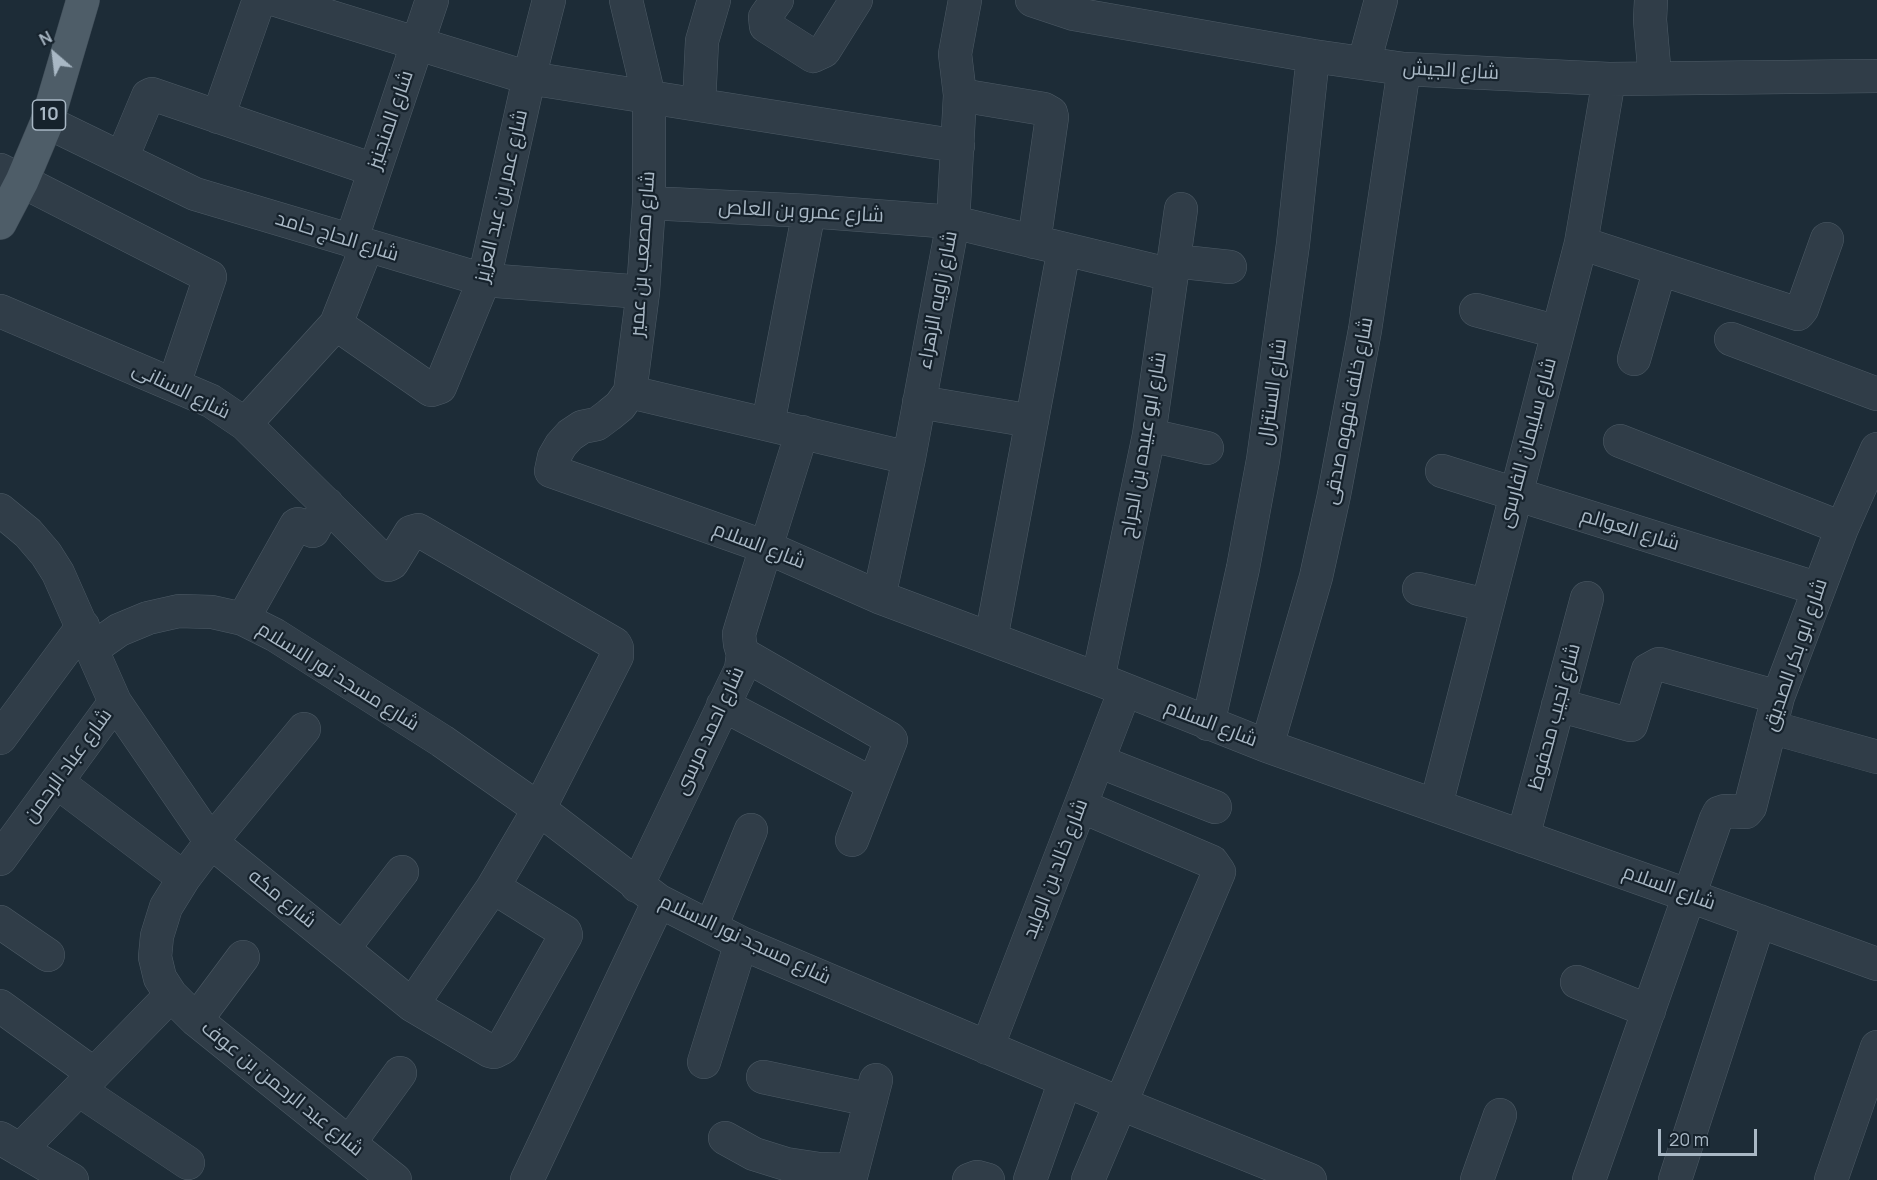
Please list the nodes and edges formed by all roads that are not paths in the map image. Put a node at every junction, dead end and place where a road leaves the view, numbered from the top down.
1 (83, 0) edge
2 (259, 0) edge
3 (276, 0) edge
4 (432, 0) edge
5 (549, 0) edge
6 (626, 0) edge
7 (714, 0) edge
8 (777, 0) edge
9 (856, 0) edge
10 (965, 0) edge
11 (1032, 0) edge
12 (1381, 0) edge
13 (1651, 0) edge
14 (1124, 12) edge
15 (417, 44) junction
16 (1313, 56) junction
17 (1364, 63) junction
18 (1404, 69) junction
19 (1877, 76) edge
20 (529, 78) junction
21 (1655, 78) junction
22 (1609, 79) junction
23 (960, 94) junction
24 (649, 97) junction
25 (699, 104) junction
26 (218, 117) junction
27 (47, 122) junction
28 (958, 146) junction
29 (122, 158) junction
30 (374, 170) junction
31 (11, 176) edge
32 (649, 203) junction
33 (1181, 209) dead end
34 (809, 211) junction
35 (953, 222) junction
36 (0, 223) edge
37 (1827, 239) dead end
38 (1581, 243) junction
39 (359, 244) junction
40 (1049, 245) junction
41 (1230, 267) dead end
42 (1173, 268) junction
43 (1660, 269) junction
44 (484, 280) junction
45 (643, 292) junction
46 (1476, 310) dead end
47 (0, 311) edge
48 (336, 324) junction
49 (1558, 332) junction
50 (1731, 339) dead end
51 (1634, 359) dead end
52 (174, 384) junction
53 (630, 392) junction
54 (1877, 394) edge
55 (919, 402) junction
56 (1032, 421) junction
57 (245, 424) junction
58 (768, 424) junction
59 (802, 432) junction
60 (1149, 435) junction
61 (1620, 441) dead end
62 (1207, 448) dead end
63 (1877, 449) edge
64 (909, 458) junction
65 (1442, 471) dead end
66 (1515, 493) junction
67 (327, 504) junction
68 (0, 510) edge
69 (1842, 528) junction
70 (766, 547) junction
71 (1419, 589) dead end
72 (1819, 589) junction
73 (879, 597) junction
74 (1587, 598) dead end
75 (1486, 605) junction
76 (243, 619) junction
77 (88, 638) junction
78 (991, 639) junction
79 (743, 654) junction
80 (1111, 684) junction
81 (115, 702) junction
82 (723, 705) junction
83 (1558, 705) junction
84 (1774, 712) junction
85 (1208, 724) junction
86 (304, 729) dead end
87 (0, 738) edge
88 (1267, 746) junction
89 (1877, 758) edge
90 (1098, 761) junction
91 (57, 782) junction
92 (873, 784) junction
93 (1436, 805) junction
94 (1081, 806) junction
95 (1215, 807) dead end
96 (539, 809) junction
97 (751, 830) dead end
98 (1523, 837) junction
99 (852, 840) dead end
100 (211, 842) junction
101 (0, 859) edge
102 (402, 872) dead end
103 (184, 878) junction
104 (493, 887) junction
105 (648, 894) junction
106 (1690, 896) junction
107 (1759, 921) junction
108 (0, 922) edge
109 (711, 927) junction
110 (741, 943) junction
111 (343, 949) junction
112 (48, 955) dead end
113 (243, 957) dead end
114 (1877, 964) edge
115 (1577, 982) dead end
116 (171, 995) junction
117 (412, 1005) junction
118 (0, 1006) edge
119 (1649, 1011) junction
120 (196, 1020) junction
121 (1877, 1047) edge
122 (987, 1048) junction
123 (704, 1062) dead end
124 (400, 1073) dead end
125 (763, 1077) dead end
126 (1065, 1081) junction
127 (87, 1082) junction
128 (1119, 1103) junction
129 (1500, 1115) dead end
130 (725, 1138) dead end
131 (350, 1142) junction
132 (10, 1144) edge
133 (188, 1163) dead end
134 (851, 1175) edge
135 (72, 1180) edge
136 (395, 1180) edge
137 (527, 1180) edge
138 (969, 1180) edge
139 (988, 1180) edge
140 (1030, 1180) edge
141 (1088, 1180) edge
142 (1310, 1180) edge
143 (1477, 1180) edge
144 (1590, 1180) edge
145 (1675, 1180) edge
146 (1831, 1180) edge

1 - 27 main road, 10
2 - 26 street
3 - 15 street
4 - 15 street, شارع المنجنيز
5 - 20 street, شارع عمر بن عبد العزيز
6 - 24 street, شارع مصعب بن عمير
7 - 25 street
8 - 9 street
10 - 23 street, شارع زاويه الزهراء
11 - 14 street, شارع الجيش
12 - 17 street
13 - 21 street
14 - 16 street, شارع الجيش
15 - 20 street
15 - 30 street, شارع المنجنيز
16 - 17 street, شارع الجيش
16 - 85 street, شارع السنترال
17 - 18 street, شارع الجيش
18 - 22 street, شارع الجيش
18 - 88 street, شارع خلف قهوه صدقى
19 - 21 street, شارع الجيش
20 - 24 street
20 - 44 street, شارع عمر بن عبد العزيز
21 - 22 street, شارع الجيش
22 - 38 street, شارع سليمان الفارسى
23 - 28 street, شارع زاويه الزهراء
23 - 40 street
24 - 25 street
24 - 32 street, شارع مصعب بن عمير
25 - 28 street
26 - 29 street
26 - 30 street
27 - 29 street, شارع الحاج حامد
27 - 31 main road, 10
28 - 35 street, شارع زاويه الزهراء
29 - 39 street, شارع الحاج حامد
30 - 39 street, شارع المنجنيز
31 - 36 main road, 10
31 - 52 street
32 - 34 street, شارع عمرو بن العاص
32 - 45 street, شارع مصعب بن عمير
33 - 42 street, شارع ابو عبيده بن الجراح
34 - 35 street, شارع عمرو بن العاص
34 - 58 street
35 - 40 street, شارع عمرو بن العاص
35 - 55 street, شارع زاويه الزهراء
37 - 43 street
38 - 43 street
38 - 49 street, شارع سليمان الفارسى
39 - 44 street, شارع الحاج حامد
39 - 48 street, شارع المنجنيز
40 - 42 street, شارع عمرو بن العاص
40 - 56 street
41 - 42 street, شارع عمرو بن العاص
42 - 60 street, شارع ابو عبيده بن الجراح
43 - 51 street
44 - 45 street, شارع الحاج حامد
44 - 48 street, شارع عمر بن عبد العزيز
45 - 53 street, شارع مصعب بن عمير
46 - 49 street
47 - 52 street, شارع السنانى
48 - 57 street
49 - 66 street, شارع سليمان الفارسى
50 - 54 street
52 - 57 street, شارع السنانى
53 - 58 street
53 - 70 street, شارع السلام
55 - 56 street
55 - 64 street, شارع زاويه الزهراء
56 - 78 street
57 - 67 street, شارع السنانى
58 - 59 street
59 - 64 street
59 - 70 street, شارع احمد مرسى
60 - 62 street
60 - 80 street, شارع ابو عبيده بن الجراح
61 - 69 street
63 - 69 street, شارع ابو بكر الصديق
64 - 73 street, شارع زاويه الزهراء
65 - 66 street, شارع العوالم
66 - 72 street, شارع العوالم
66 - 75 street, شارع سليمان الفارسى
67 - 76 street
67 - 96 street, شارع السنانى
68 - 77 street, شارع مكه
69 - 72 street, شارع ابو بكر الصديق
70 - 73 street, شارع السلام
70 - 79 street, شارع احمد مرسى
71 - 75 street
72 - 84 street, شارع ابو بكر الصديق
73 - 78 street, شارع السلام
74 - 83 street, شارع نجيب محفوظ
75 - 93 street, شارع سليمان الفارسى
76 - 77 street, شارع مسجد نور الاسلام
76 - 96 street, شارع مسجد نور الاسلام
77 - 81 street, شارع مكه
77 - 87 street, شارع مسجد نور الاسلام
78 - 80 street, شارع السلام
79 - 82 street, شارع احمد مرسى
79 - 92 street
80 - 85 street, شارع السلام
80 - 90 street, شارع خالد بن الوليد
81 - 91 street, شارع عباد الرحمن
81 - 100 street, شارع مكه
82 - 92 street
82 - 105 street, شارع احمد مرسى
83 - 84 street
83 - 98 street, شارع نجيب محفوظ
84 - 89 street
84 - 106 street, شارع ابو بكر الصديق
85 - 88 street, شارع السلام
86 - 100 street, شارع عبد الرحمن بن عوف
88 - 93 street, شارع السلام
90 - 94 street, شارع خالد بن الوليد
90 - 95 street
91 - 101 street, شارع عباد الرحمن
91 - 103 street
92 - 99 street
93 - 98 street, شارع السلام
94 - 122 street, شارع خالد بن الوليد
94 - 128 street
96 - 104 street
96 - 105 street, شارع مسجد نور الاسلام
97 - 109 street
98 - 106 street, شارع السلام
100 - 103 street, شارع عبد الرحمن بن عوف
100 - 111 street, شارع مكه
102 - 111 street
103 - 116 street, شارع عبد الرحمن بن عوف
104 - 117 street
104 - 117 street, شارع مكه
105 - 109 street, شارع مسجد نور الاسلام
105 - 137 street, شارع احمد مرسى
106 - 107 street, شارع السلام
106 - 119 street, شارع ابو بكر الصديق
107 - 114 street, شارع السلام
107 - 145 street
108 - 112 street
109 - 110 street, شارع مسجد نور الاسلام
110 - 122 street, شارع مسجد نور الاسلام
110 - 123 street
111 - 117 street, شارع مكه
113 - 120 street
115 - 119 street
116 - 120 street, شارع عبد الرحمن بن عوف
116 - 127 street
118 - 127 street
119 - 144 street, شارع ابو بكر الصديق
120 - 131 street, شارع عبد الرحمن بن عوف
121 - 146 street
122 - 126 street, شارع مسجد نور الاسلام
124 - 131 street
125 - 134 street
126 - 128 street, شارع مسجد نور الاسلام
126 - 140 street
127 - 132 street
127 - 133 street
128 - 141 street
128 - 142 street, شارع مسجد نور الاسلام
129 - 143 street
130 - 134 street
131 - 136 street, شارع عبد الرحمن بن عوف
132 - 135 street
138 - 139 street

